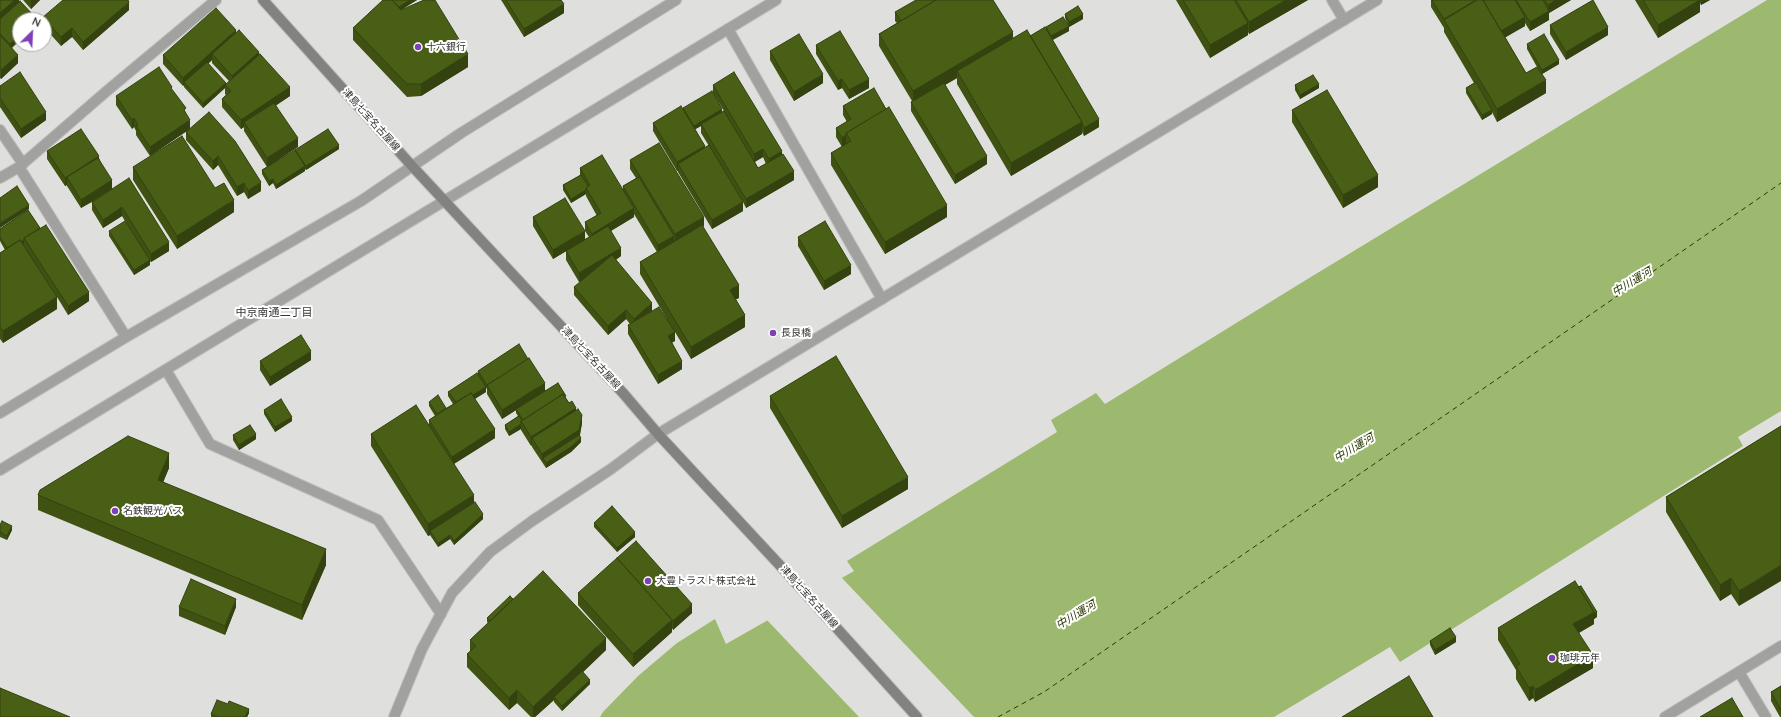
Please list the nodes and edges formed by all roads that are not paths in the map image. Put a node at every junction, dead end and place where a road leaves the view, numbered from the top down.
1 (216, 0) edge
2 (263, 0) edge
3 (676, 0) edge
4 (776, 0) edge
5 (1332, 0) edge
6 (1377, 0) edge
7 (1344, 20) junction
8 (728, 29) junction
9 (0, 130) edge
10 (21, 166) junction
11 (412, 166) junction
12 (0, 178) edge
13 (446, 200) junction
14 (882, 299) junction
15 (126, 337) junction
16 (166, 370) junction
17 (0, 412) edge
18 (658, 434) junction
19 (0, 470) edge
20 (441, 614) junction
21 (1781, 646) edge
22 (1739, 672) junction
23 (394, 717) edge
24 (917, 717) edge
25 (1665, 717) edge
26 (1766, 717) edge

1 - 10 street
2 - 11 main road, 津島七宝名古屋線
3 - 11 street
4 - 8 street
5 - 7 street
6 - 7 street
7 - 14 street
8 - 13 street
8 - 14 street
9 - 10 street
10 - 12 street
10 - 15 street
11 - 13 main road, 津島七宝名古屋線
11 - 15 street
13 - 16 street
13 - 18 main road, 津島七宝名古屋線
14 - 18 street
15 - 17 street
16 - 19 street
16 - 20 street
18 - 20 street
18 - 24 main road, 津島七宝名古屋線
20 - 23 street
21 - 22 street
22 - 25 street
22 - 26 street

